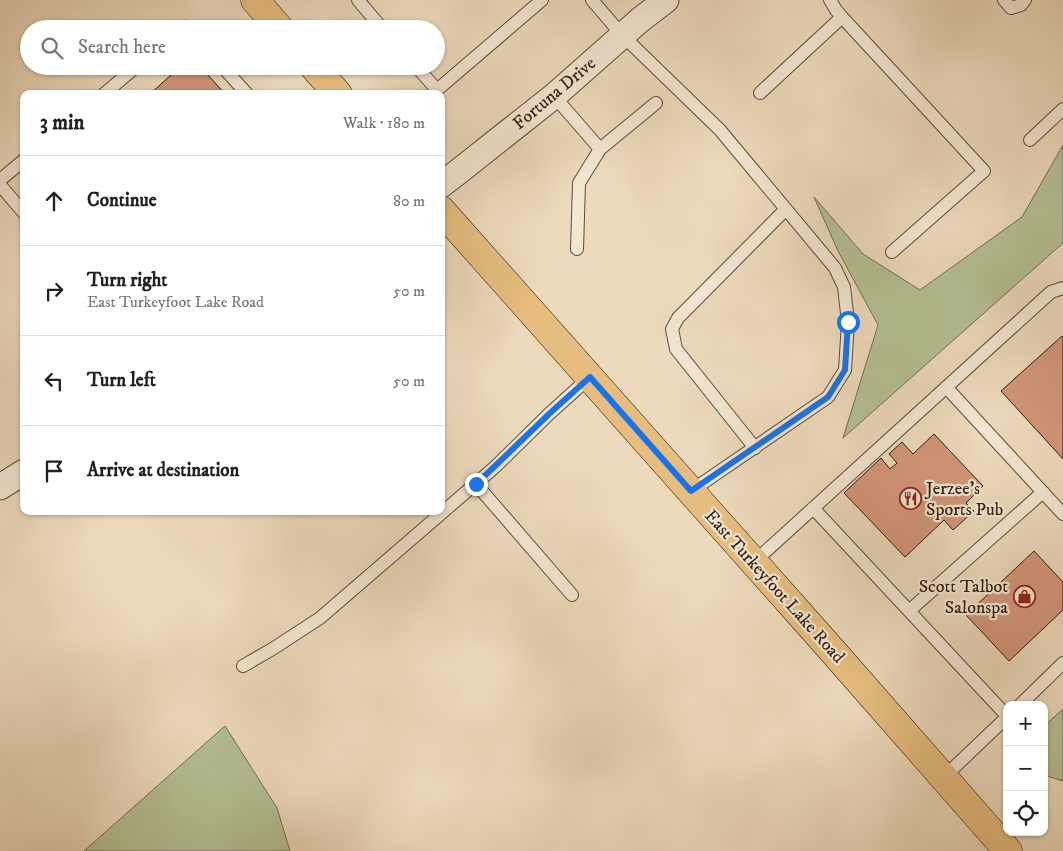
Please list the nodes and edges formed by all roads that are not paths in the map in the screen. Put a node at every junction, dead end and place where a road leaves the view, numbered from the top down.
1 (255, 0) edge
2 (358, 0) edge
3 (592, 0) edge
4 (666, 0) edge
5 (830, 0) edge
6 (1004, 0) edge
7 (1026, 0) edge
8 (540, 1) edge
9 (842, 16) junction
10 (272, 20) edge
11 (374, 20) edge
12 (622, 35) junction
13 (127, 75) edge
14 (230, 75) edge
15 (424, 75) edge
16 (109, 90) edge
17 (243, 90) edge
18 (437, 90) edge
19 (437, 90) edge
20 (760, 93) dead end
21 (554, 96) junction
22 (656, 103) dead end
23 (1063, 110) edge
24 (1030, 140) dead end
25 (600, 149) junction
26 (20, 163) edge
27 (0, 180) edge
28 (445, 182) edge
29 (0, 185) edge
30 (20, 209) edge
31 (786, 209) junction
32 (445, 214) edge
33 (577, 249) dead end
34 (892, 252) dead end
35 (1063, 288) edge
36 (590, 377) junction
37 (946, 387) junction
38 (754, 448) junction
39 (20, 474) edge
40 (476, 484) junction
41 (0, 487) edge
42 (691, 491) junction
43 (1043, 492) junction
44 (813, 508) junction
45 (445, 511) edge
46 (1063, 514) edge
47 (440, 515) edge
48 (754, 562) junction
49 (572, 595) dead end
50 (909, 611) junction
51 (1063, 663) edge
52 (243, 666) dead end
53 (1024, 701) edge
54 (1003, 712) edge
55 (1003, 720) edge
56 (944, 777) junction
57 (1008, 851) edge

1 - 10 main road
2 - 11 lane
3 - 12 lane
4 - 12 street, Fortuna Drive
5 - 9 lane
6 - 7 lane
8 - 19 lane
9 - 20 lane
9 - 34 lane
12 - 21 street, Fortuna Drive
12 - 31 lane
13 - 16 lane
14 - 17 lane
15 - 18 lane
21 - 25 lane
21 - 28 street, Fortuna Drive
22 - 25 lane
23 - 24 lane
25 - 33 lane
26 - 27 lane
29 - 30 lane
31 - 38 lane
31 - 38 lane
32 - 36 main road, East Turkeyfoot Lake Road
35 - 37 lane
36 - 40 lane
36 - 42 main road, East Turkeyfoot Lake Road
37 - 43 lane
37 - 44 lane
38 - 42 lane
39 - 41 street
40 - 45 lane
40 - 49 lane
42 - 48 main road, East Turkeyfoot Lake Road
43 - 46 lane
43 - 50 lane
44 - 48 lane
44 - 50 lane
47 - 52 lane
48 - 56 main road, East Turkeyfoot Lake Road
50 - 54 lane
51 - 53 lane
55 - 56 lane
56 - 57 main road, East Turkeyfoot Lake Road

